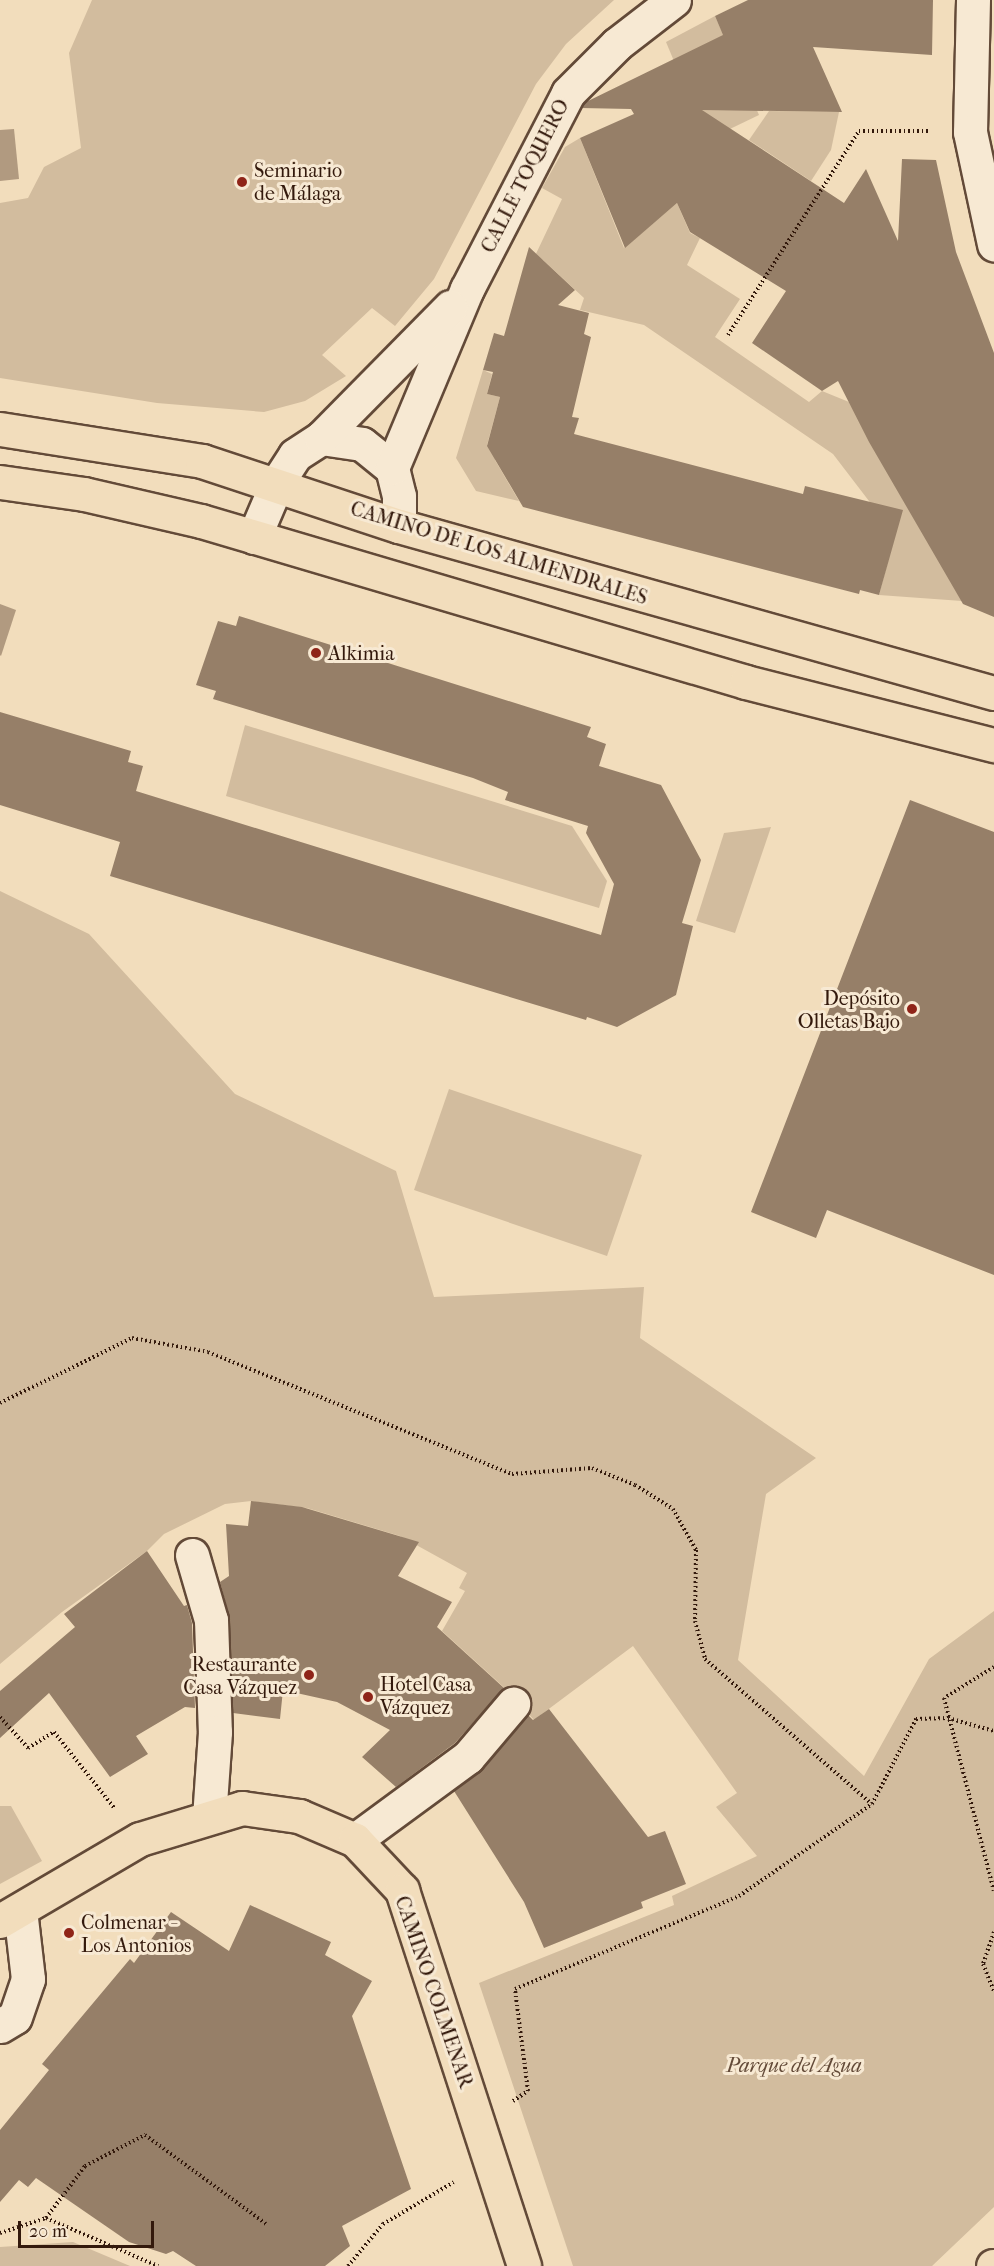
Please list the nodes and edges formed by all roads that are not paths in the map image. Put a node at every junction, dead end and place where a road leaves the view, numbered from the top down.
1 (674, 0) edge
2 (973, 0) edge
3 (982, 89) edge
4 (994, 244) edge
5 (467, 289) junction
6 (0, 429) edge
7 (321, 438) junction
8 (392, 468) junction
9 (0, 482) edge
10 (277, 483) junction
11 (399, 526) junction
12 (254, 537) junction
13 (994, 693) edge
14 (994, 746) edge
15 (192, 1555) dead end
16 (513, 1704) dead end
17 (209, 1817) junction
18 (355, 1840) junction
19 (10, 1916) edge
20 (0, 2026) edge
21 (524, 2266) edge

1 - 5 street, CALLE TOQUERO
2 - 3 street
3 - 4 street
5 - 7 street, CALLE TOQUERO
5 - 8 street, CALLE TOQUERO
6 - 10 main road, CAMINO DE LOS ALMENDRALES
7 - 8 street
7 - 10 street, CALLE TOQUERO
8 - 11 street
9 - 12 main road
10 - 11 main road, CAMINO DE LOS ALMENDRALES
10 - 12 street, CALLE TOQUERO
11 - 13 main road, CAMINO DE LOS ALMENDRALES
12 - 14 main road
15 - 17 street
16 - 18 street
17 - 18 main road, CAMINO COLMENAR
17 - 19 main road, CAMINO COLMENAR
18 - 21 main road, CAMINO COLMENAR
19 - 20 street, CAMINO COLMENAR

